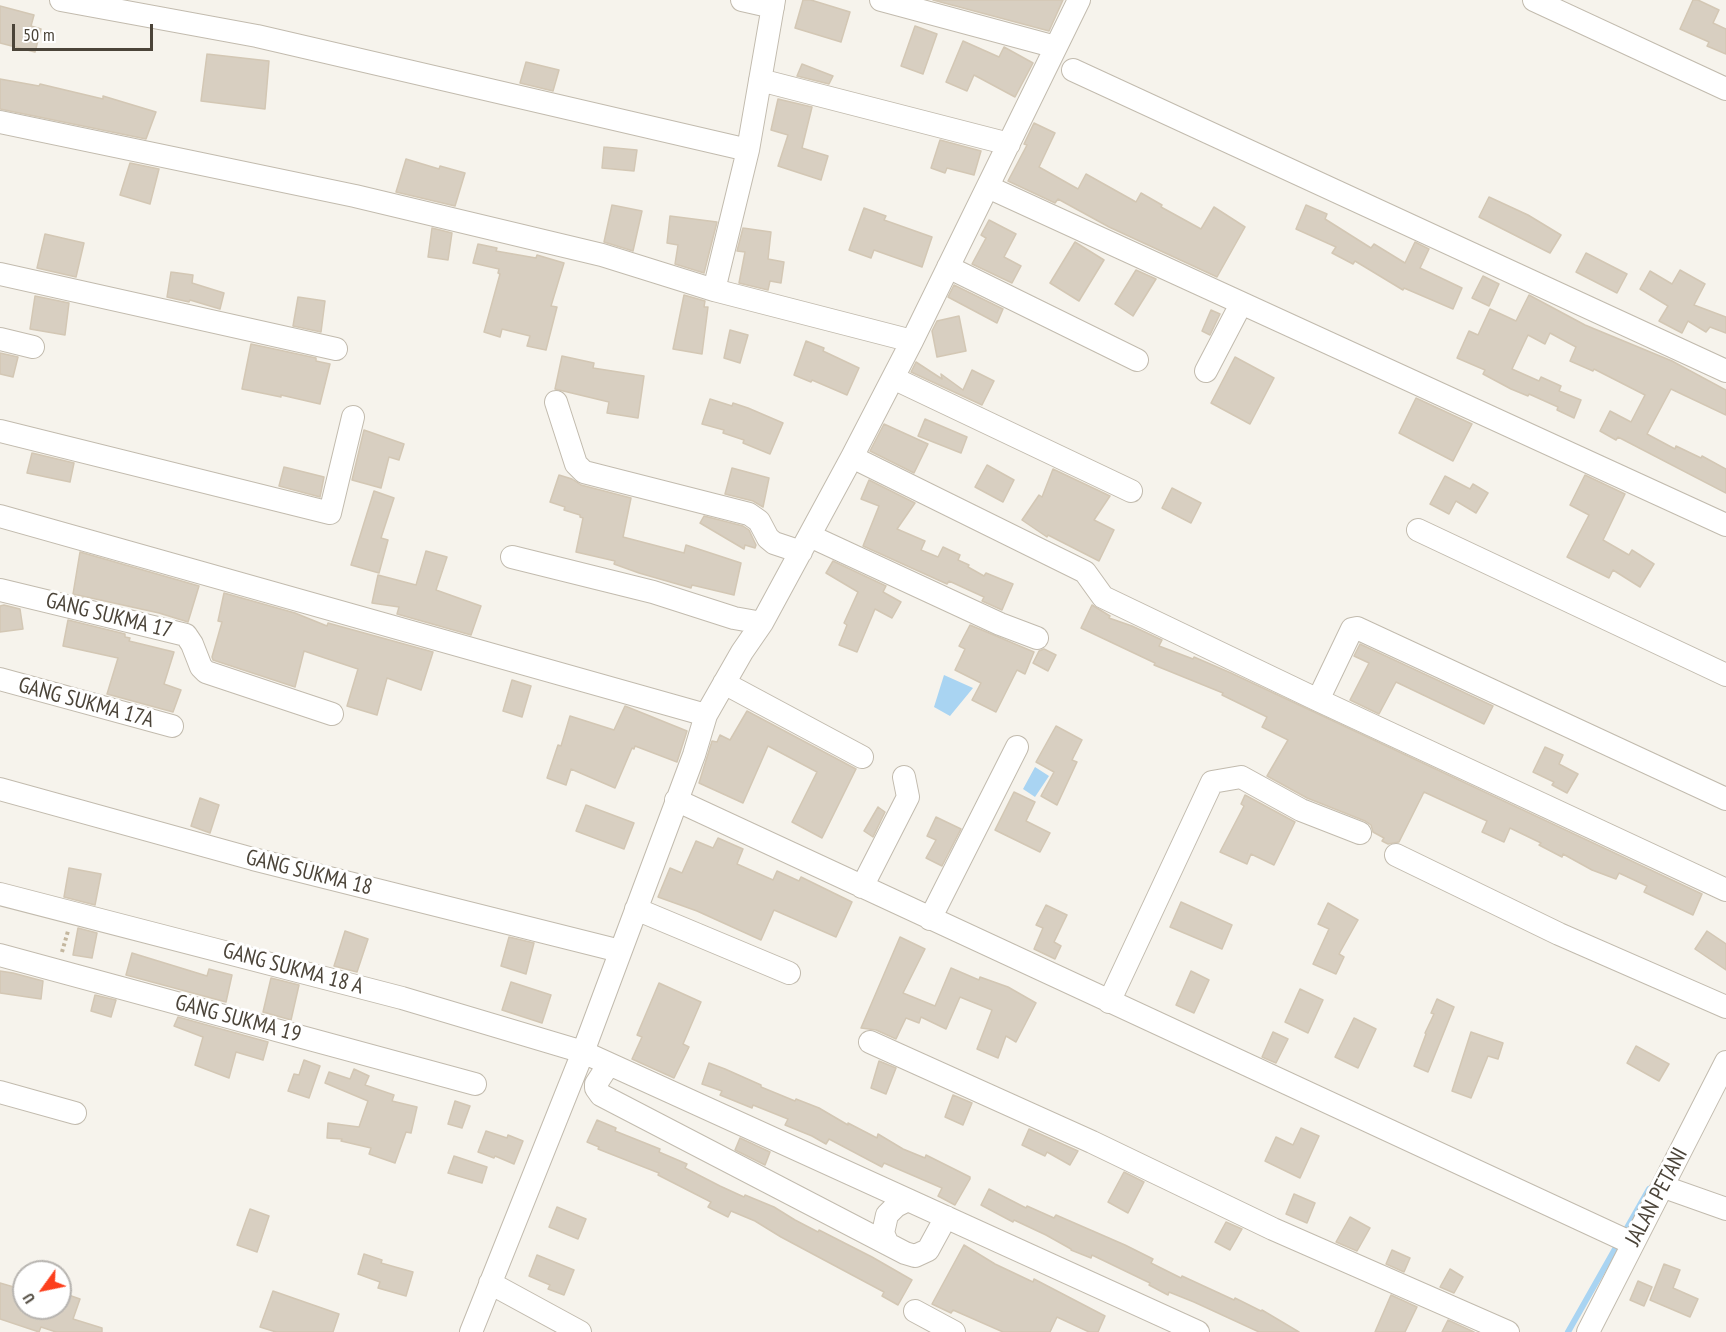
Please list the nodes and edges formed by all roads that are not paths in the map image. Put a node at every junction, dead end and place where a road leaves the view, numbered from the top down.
1 (61, 0) edge
2 (742, 0) edge
3 (881, 0) edge
4 (1079, 0) edge
5 (1534, 0) edge
6 (774, 3) edge
7 (1056, 47) junction
8 (1073, 70) dead end
9 (760, 80) junction
10 (1726, 89) edge
11 (0, 122) edge
12 (1009, 144) junction
13 (748, 150) junction
14 (988, 186) junction
15 (948, 267) junction
16 (0, 274) edge
17 (714, 290) junction
18 (1241, 304) junction
19 (0, 339) edge
20 (912, 341) junction
21 (33, 347) dead end
22 (336, 349) dead end
23 (1137, 360) dead end
24 (1206, 371) dead end
25 (1726, 371) edge
26 (893, 378) junction
27 (556, 402) dead end
28 (353, 417) dead end
29 (0, 431) edge
30 (852, 456) junction
31 (1131, 491) dead end
32 (0, 516) edge
33 (1726, 525) edge
34 (1418, 530) dead end
35 (805, 544) junction
36 (512, 557) dead end
37 (0, 590) edge
38 (762, 623) junction
39 (1037, 638) dead end
40 (1726, 675) edge
41 (0, 679) edge
42 (724, 683) junction
43 (1318, 700) junction
44 (332, 714) dead end
45 (706, 715) junction
46 (172, 726) dead end
47 (1017, 747) dead end
48 (862, 757) dead end
49 (904, 777) dead end
50 (0, 789) edge
51 (1726, 799) edge
52 (676, 801) junction
53 (1360, 833) dead end
54 (1396, 855) dead end
55 (862, 887) junction
56 (1726, 890) edge
57 (0, 894) edge
58 (636, 909) junction
59 (930, 919) junction
60 (620, 951) junction
61 (0, 955) edge
62 (789, 973) dead end
63 (1109, 1002) junction
64 (1726, 1007) edge
65 (870, 1042) dead end
66 (583, 1052) junction
67 (609, 1064) junction
68 (1725, 1068) edge
69 (475, 1084) dead end
70 (0, 1092) edge
71 (75, 1113) dead end
72 (1664, 1187) junction
73 (908, 1200) junction
74 (1726, 1209) edge
75 (946, 1217) junction
76 (1620, 1238) junction
77 (887, 1242) junction
78 (490, 1283) junction
79 (915, 1311) dead end
80 (1185, 1329) edge
81 (471, 1332) edge
82 (580, 1332) edge
83 (954, 1332) edge
84 (1508, 1332) edge
85 (1588, 1332) edge

1 - 13 street
2 - 6 street
3 - 7 street
4 - 7 street
5 - 10 street
6 - 9 street
7 - 12 street
8 - 25 street
9 - 12 street
9 - 13 street
11 - 17 street
12 - 14 street
13 - 17 street
14 - 15 street
14 - 18 street
15 - 20 street
15 - 23 street
16 - 22 street
17 - 20 street
18 - 24 street
18 - 33 street
19 - 21 street
20 - 26 street
26 - 30 street
26 - 31 street
27 - 35 street
28 - 29 street
30 - 35 street
30 - 43 street
32 - 45 street
34 - 40 street
35 - 38 street
35 - 39 street
36 - 38 street
37 - 44 street, GANG SUKMA 17
38 - 42 street
41 - 46 street, GANG SUKMA 17A
42 - 45 street
42 - 48 street
43 - 51 street
43 - 56 street
45 - 52 street
47 - 59 street
49 - 55 street
50 - 60 street, GANG SUKMA 18
52 - 55 street
52 - 58 street
53 - 63 street
54 - 64 street
55 - 59 street
57 - 66 street, GANG SUKMA 18 A
58 - 60 street
58 - 62 street
59 - 63 street
60 - 66 street
61 - 69 street, GANG SUKMA 19
63 - 76 street
65 - 84 street
66 - 67 street, GANG SUKMA 18 A
66 - 78 street
67 - 73 street, GANG SUKMA 18 A
67 - 77 street
68 - 72 street, JALAN PETANI
70 - 71 street
72 - 74 street
72 - 76 street, JALAN PETANI
73 - 75 street
73 - 77 street
75 - 77 street
75 - 80 street
76 - 85 street, JALAN PETANI
78 - 81 street
78 - 82 street
79 - 83 street

